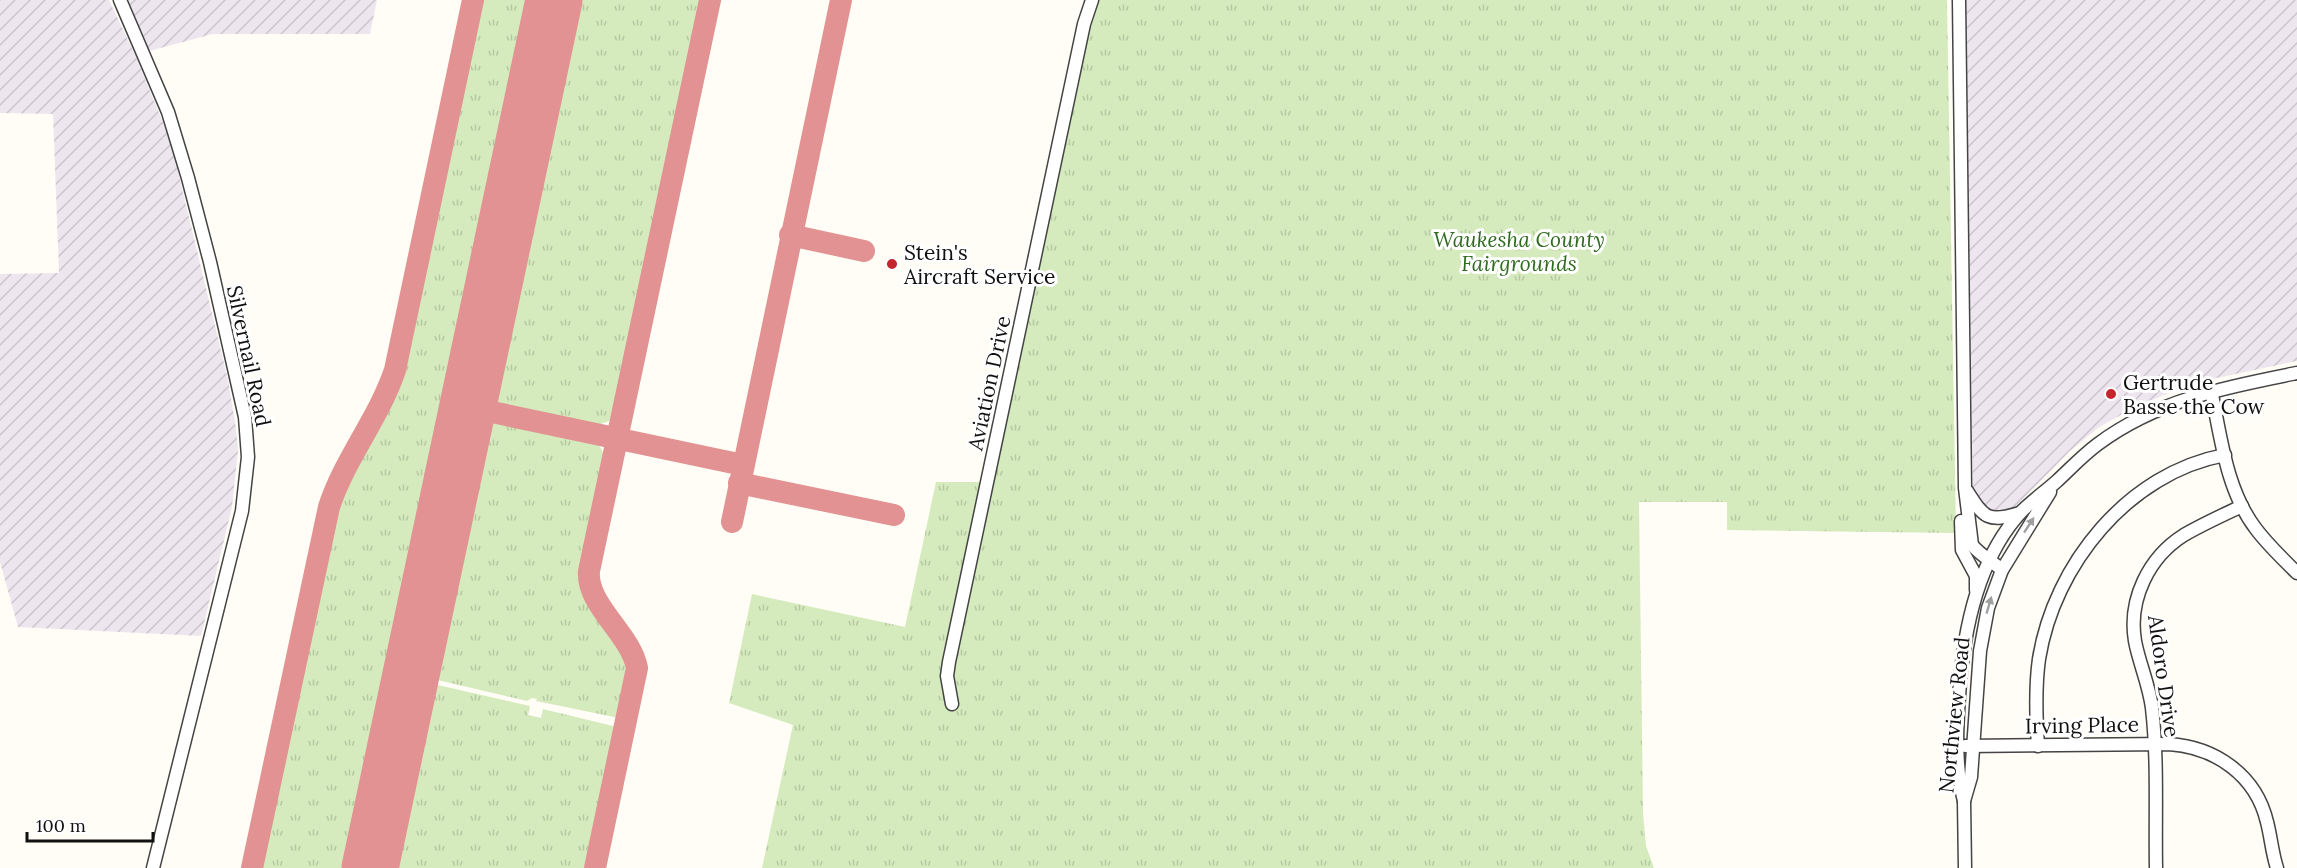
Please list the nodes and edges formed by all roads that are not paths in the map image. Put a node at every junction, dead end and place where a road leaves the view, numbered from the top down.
1 (120, 0) edge
2 (1092, 0) edge
3 (1959, 0) edge
4 (2297, 373) edge
5 (2211, 390) junction
6 (2224, 454) junction
7 (2057, 481) junction
8 (1965, 488) junction
9 (2242, 506) junction
10 (2020, 513) junction
11 (1962, 540) junction
12 (1989, 563) junction
13 (2002, 570) junction
14 (2297, 573) edge
15 (1976, 595) junction
16 (952, 704) dead end
17 (2154, 744) junction
18 (1958, 746) junction
19 (2038, 746) junction
20 (1972, 747) junction
21 (1964, 801) junction
22 (153, 868) edge
23 (1965, 868) edge
24 (2156, 868) edge
25 (2277, 868) edge

1 - 22 street, Silvernail Road
2 - 16 street, Aviation Drive
3 - 8 street
4 - 5 street
5 - 6 street
5 - 7 street
6 - 9 street
6 - 19 street
7 - 10 street
13 -> 7 street, Northview Road
8 - 10 street
8 - 11 street
8 - 12 street
9 - 14 street
9 - 17 street, Aldoro Drive
10 - 12 street
11 - 12 street
11 - 15 street
12 - 13 street
12 - 15 street
20 -> 13 street, Northview Road
15 - 18 street
17 - 19 street, Irving Place
17 - 24 street, Aldoro Drive
17 - 25 street, Irving Place
18 - 20 street, Irving Place
18 - 21 street
19 - 20 street, Irving Place
20 - 21 street, Northview Road
21 - 23 street, Northview Road

